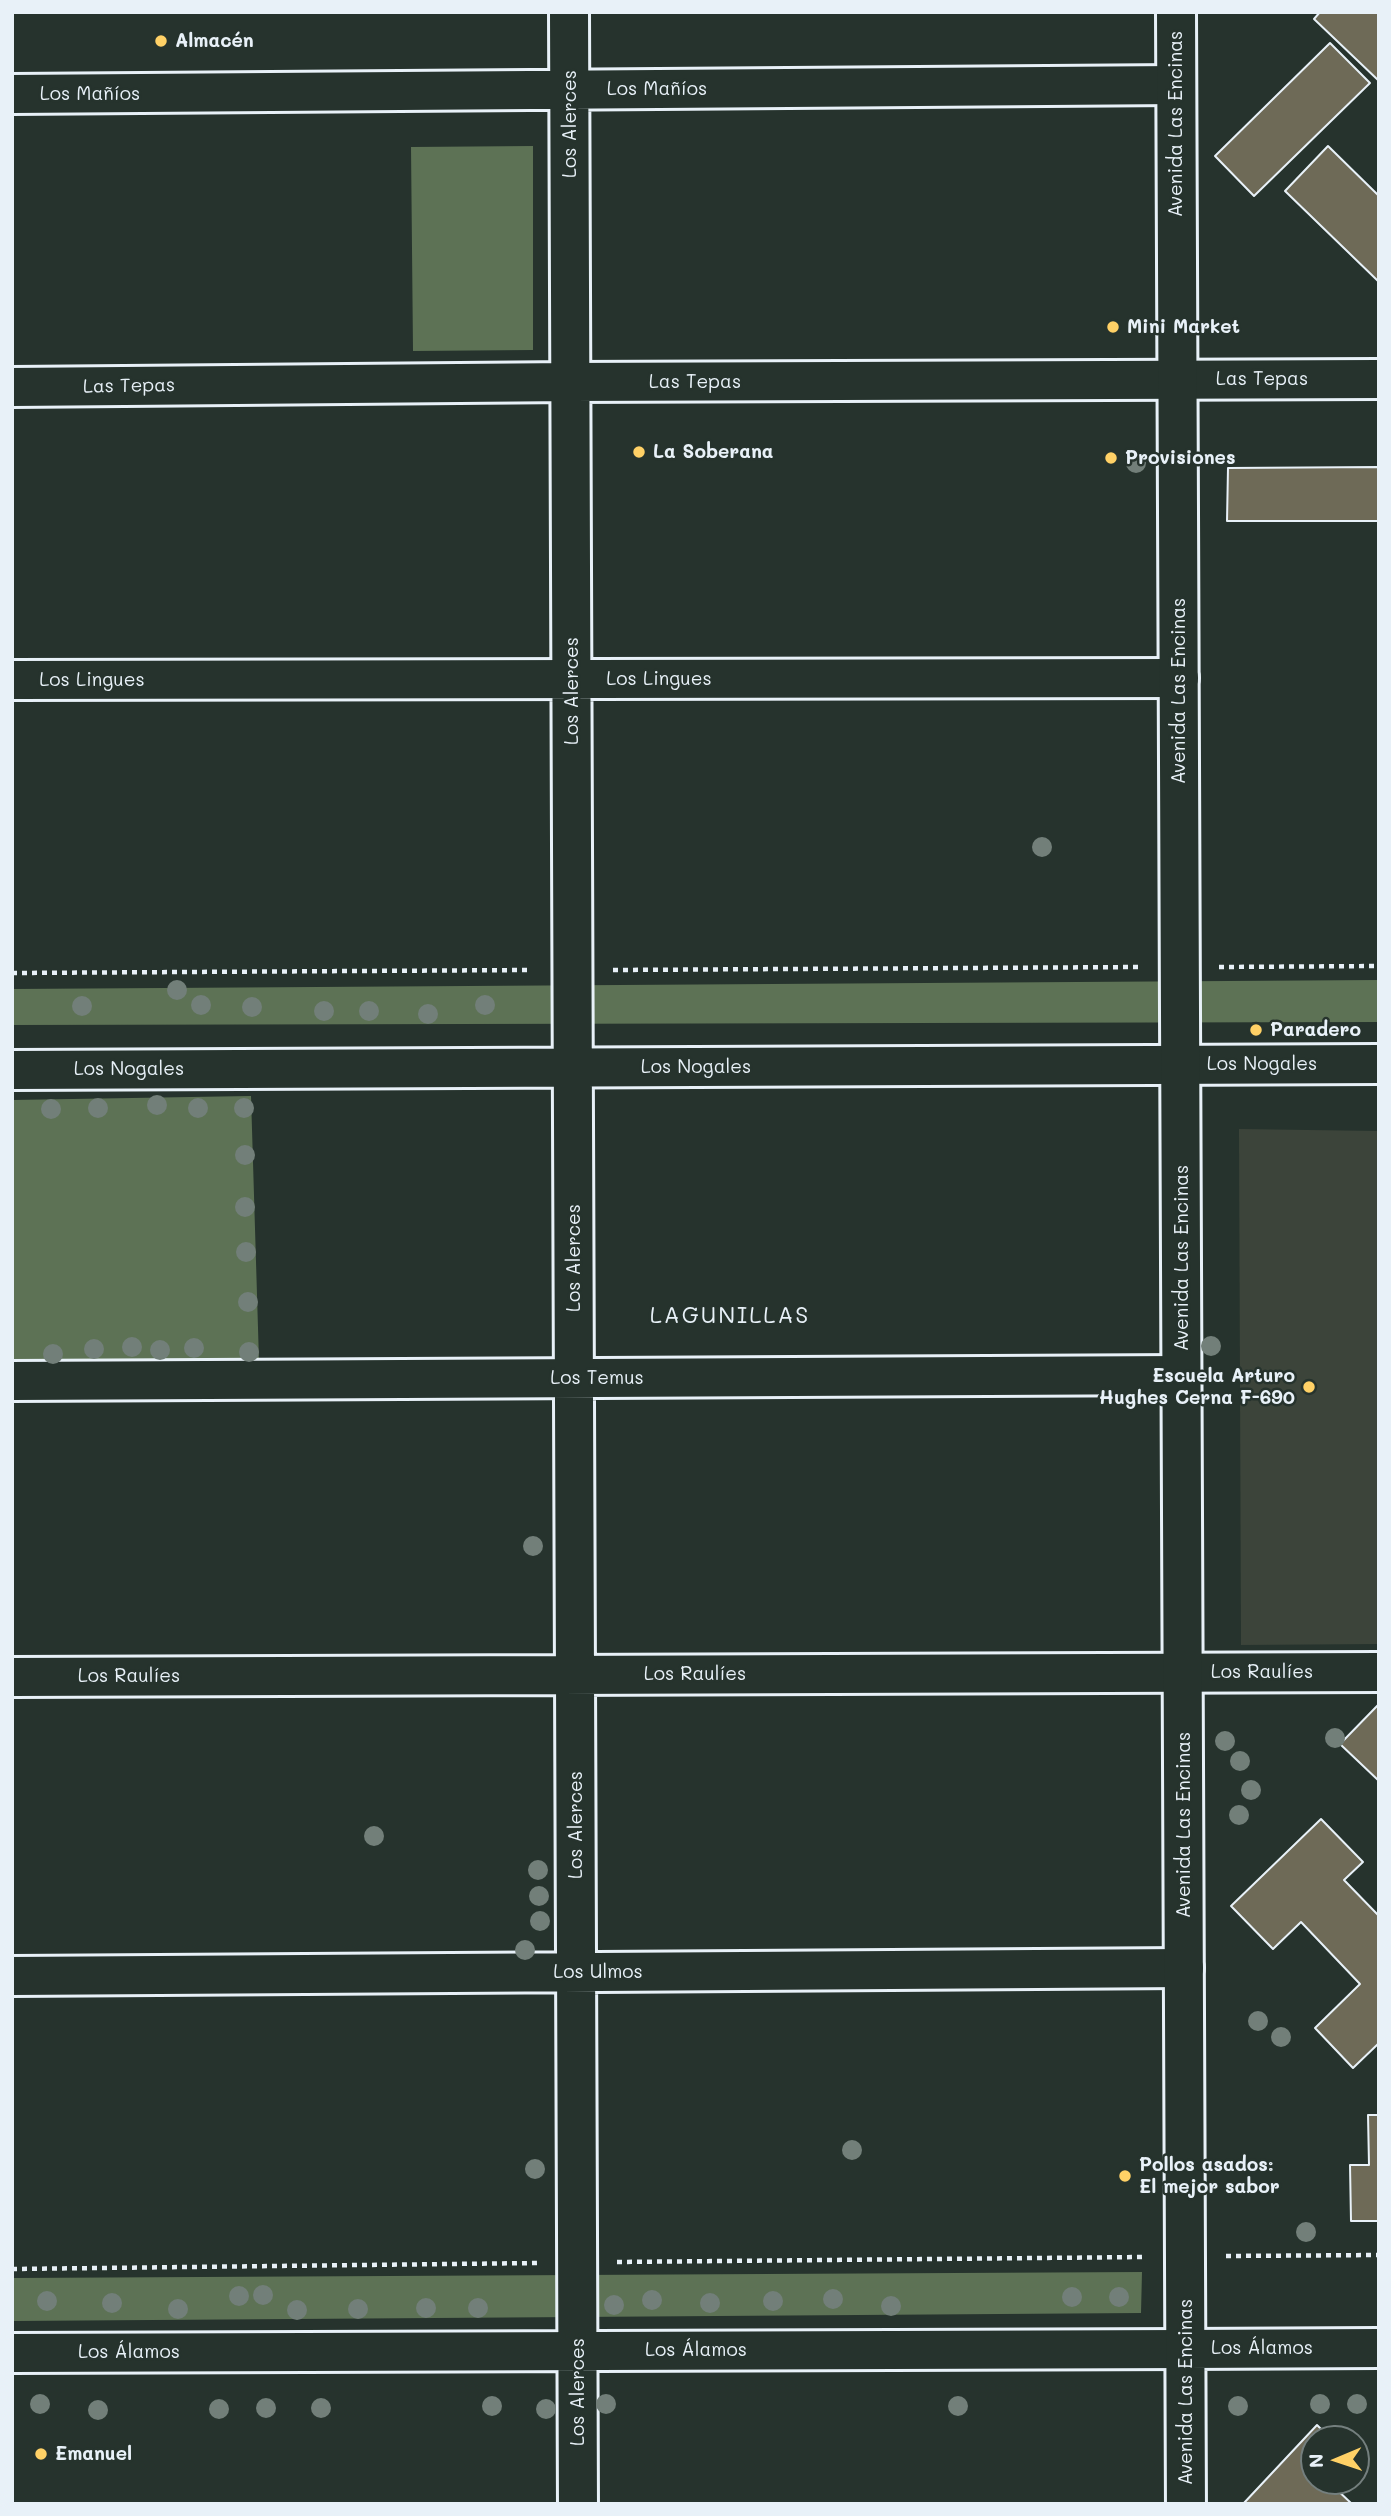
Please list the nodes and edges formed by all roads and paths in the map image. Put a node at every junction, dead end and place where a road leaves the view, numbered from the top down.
1 (569, 12) edge
2 (1176, 12) edge
3 (1176, 85) junction
4 (570, 90) junction
5 (12, 94) edge
6 (1379, 379) edge
7 (1177, 380) junction
8 (571, 382) junction
9 (12, 387) edge
10 (1179, 678) junction
11 (572, 679) junction
12 (12, 680) edge
13 (1379, 966) edge
14 (1180, 967) junction
15 (573, 970) junction
16 (12, 973) edge
17 (1379, 1064) edge
18 (1181, 1065) junction
19 (573, 1067) junction
20 (12, 1070) edge
21 (1182, 1375) junction
22 (574, 1378) junction
23 (12, 1381) edge
24 (1379, 1672) edge
25 (1183, 1673) junction
26 (575, 1675) junction
27 (12, 1677) edge
28 (1184, 1968) junction
29 (576, 1972) junction
30 (12, 1976) edge
31 (1379, 2255) edge
32 (1185, 2257) junction
33 (577, 2263) junction
34 (12, 2269) edge
35 (1379, 2348) edge
36 (1186, 2349) junction
37 (578, 2351) junction
38 (12, 2353) edge
39 (578, 2504) edge
40 (1186, 2504) edge

1 - 4 street, Los Alerces
2 - 3 street, Avenida Las Encinas
3 - 4 street, Los Mañíos
3 - 7 street, Avenida Las Encinas
4 - 5 street, Los Mañíos
4 - 8 street, Los Alerces
6 - 7 street, Las Tepas
7 - 8 street, Las Tepas
7 - 10 street, Avenida Las Encinas
8 - 9 street, Las Tepas
8 - 11 street, Los Alerces
10 - 11 street, Los Lingues
10 - 14 street, Avenida Las Encinas
11 - 12 street, Los Lingues
11 - 15 street, Los Alerces
13 - 14 path
14 - 15 path
14 - 18 street, Avenida Las Encinas
15 - 16 path
15 - 19 street, Los Alerces
17 - 18 street, Los Nogales
18 - 19 street, Los Nogales
18 - 21 street, Avenida Las Encinas
19 - 20 street, Los Nogales
19 - 22 street, Los Alerces
21 - 22 street, Los Temus
21 - 25 street, Avenida Las Encinas
22 - 23 street, Los Temus
22 - 26 street, Los Alerces
24 - 25 street, Los Raulíes
25 - 26 street, Los Raulíes
25 - 28 street, Avenida Las Encinas
26 - 27 street, Los Raulíes
26 - 29 street, Los Alerces
28 - 29 street, Los Ulmos
28 - 32 street, Avenida Las Encinas
29 - 30 street, Los Ulmos
29 - 33 street, Los Alerces
31 - 32 path
32 - 33 path
32 - 36 street, Avenida Las Encinas
33 - 34 path
33 - 37 street, Los Alerces
35 - 36 street, Los Álamos
36 - 37 street, Los Álamos
36 - 40 street, Avenida Las Encinas
37 - 38 street, Los Álamos
37 - 39 street, Los Alerces

